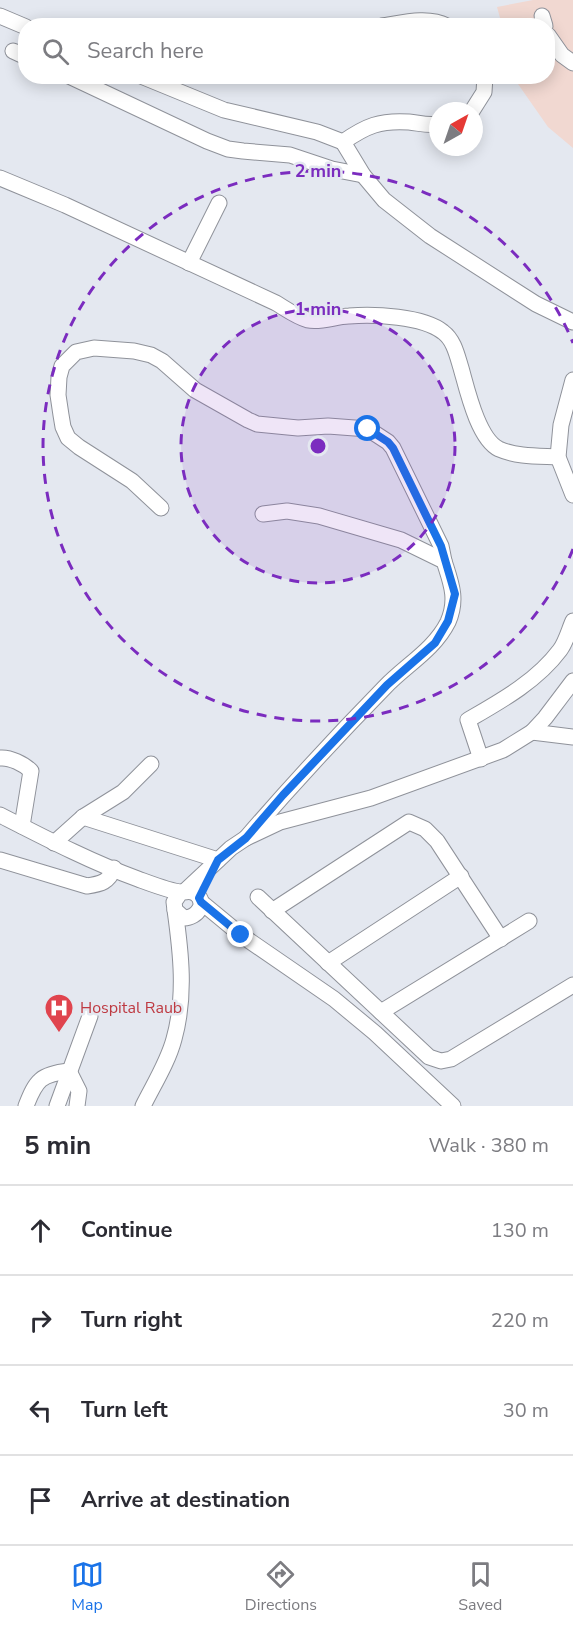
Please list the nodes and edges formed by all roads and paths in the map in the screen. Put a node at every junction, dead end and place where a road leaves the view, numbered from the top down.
1 (0, 16) edge
2 (18, 24) edge
3 (555, 45) edge
4 (573, 63) edge
5 (86, 84) edge
6 (161, 84) edge
7 (484, 84) edge
8 (478, 102) edge
9 (429, 125) edge
10 (343, 142) junction
11 (363, 175) junction
12 (0, 178) edge
13 (219, 203) dead end
14 (189, 262) junction
15 (573, 322) edge
16 (573, 380) edge
17 (558, 457) junction
18 (573, 495) edge
19 (161, 508) dead end
20 (263, 514) dead end
21 (444, 561) junction
22 (573, 621) edge
23 (573, 681) edge
24 (532, 732) junction
25 (573, 737) edge
26 (0, 758) edge
27 (481, 759) junction
28 (151, 764) dead end
29 (0, 815) edge
30 (83, 818) junction
31 (22, 826) junction
32 (246, 838) junction
33 (54, 843) junction
34 (0, 860) edge
35 (218, 860) junction
36 (114, 868) junction
37 (461, 876) junction
38 (258, 897) dead end
39 (179, 900) junction
40 (197, 908) junction
41 (272, 911) junction
42 (529, 921) dead end
43 (501, 939) junction
44 (181, 959) junction
45 (328, 963) junction
46 (351, 984) junction
47 (573, 985) edge
48 (334, 999) junction
49 (381, 1012) junction
50 (90, 1016) dead end
51 (69, 1071) junction
52 (26, 1106) edge
53 (57, 1106) edge
54 (77, 1106) edge
55 (143, 1106) edge
56 (453, 1106) edge

1 - 2 street
3 - 4 street
5 - 11 street
6 - 10 street
7 - 8 street
9 - 10 street
10 - 11 street
11 - 15 street
12 - 14 street
13 - 14 street
14 - 17 street
16 - 17 street
17 - 18 street
19 - 21 street
20 - 21 street
21 - 32 street
22 - 27 street
23 - 24 street
24 - 25 street
24 - 27 street
26 - 31 street
27 - 32 street
28 - 30 street
29 - 31 street
30 - 33 street
30 - 35 street
31 - 33 street
32 - 35 street
33 - 36 street
34 - 36 street
35 - 39 street
35 - 40 street
36 - 39 street
37 - 41 street
37 - 43 street
37 - 45 street
38 - 41 street
39 - 40 street
39 - 40 street
39 - 44 street
40 - 44 street
40 - 48 street
41 - 45 street
42 - 43 street
43 - 49 street
44 - 55 street
45 - 46 street
46 - 48 street
46 - 49 street
47 - 49 street
48 - 56 street
50 - 51 street
51 - 52 street
51 - 53 street
51 - 54 street

